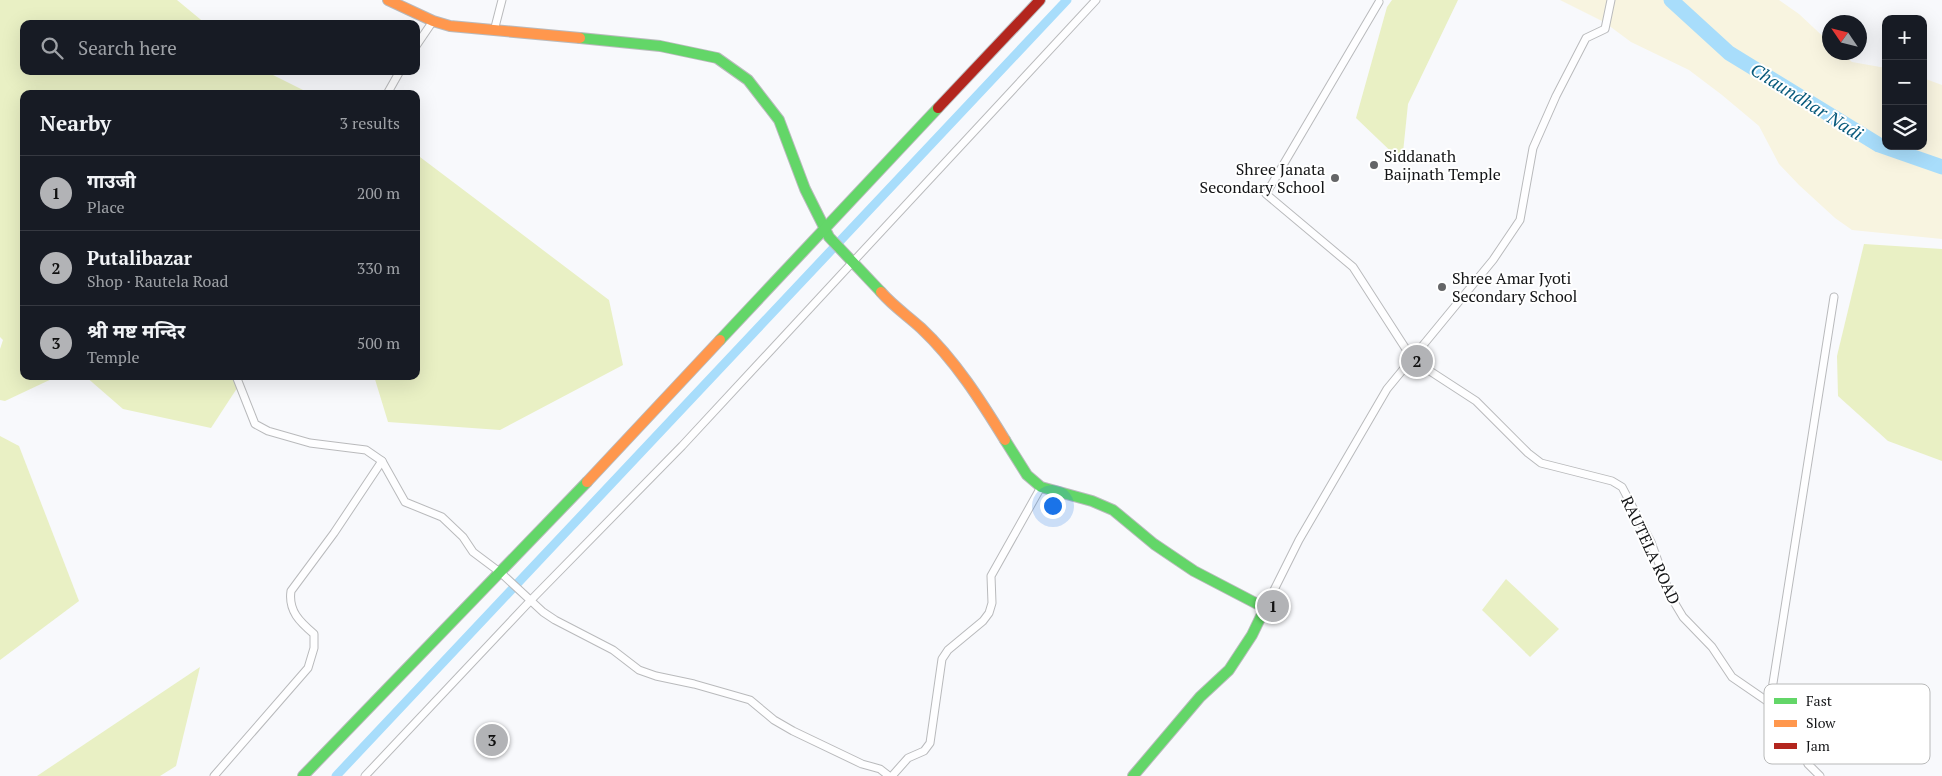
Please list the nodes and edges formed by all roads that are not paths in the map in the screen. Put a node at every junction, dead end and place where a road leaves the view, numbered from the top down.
1 (388, 0) edge
2 (502, 0) edge
3 (1040, 0) edge
4 (1096, 0) edge
5 (1611, 0) edge
6 (1379, 2) dead end
7 (433, 21) junction
8 (494, 31) junction
9 (420, 40) edge
10 (398, 75) edge
11 (388, 90) edge
12 (827, 233) junction
13 (851, 258) junction
14 (1834, 297) dead end
15 (1413, 360) junction
16 (238, 380) edge
17 (382, 461) junction
18 (1041, 487) junction
19 (503, 574) junction
20 (529, 598) junction
21 (1265, 608) junction
22 (1773, 684) edge
23 (1764, 698) edge
24 (1808, 764) edge
25 (214, 776) edge
26 (303, 776) edge
27 (365, 776) edge
28 (891, 776) edge
29 (1133, 776) edge
30 (1820, 776) edge

1 - 7 street
2 - 8 street
3 - 12 street
4 - 13 street
5 - 15 street
6 - 15 street
7 - 8 street
7 - 9 street
8 - 12 street
10 - 11 street
12 - 13 street
12 - 19 street
13 - 18 street
13 - 20 street
14 - 22 street
15 - 21 street
15 - 23 street, RAUTELA ROAD
16 - 17 street
17 - 19 street
17 - 25 street
18 - 21 street
18 - 28 street
19 - 20 street
19 - 26 street
20 - 27 street
20 - 28 street
21 - 29 street
24 - 30 street, RAUTELA ROAD

